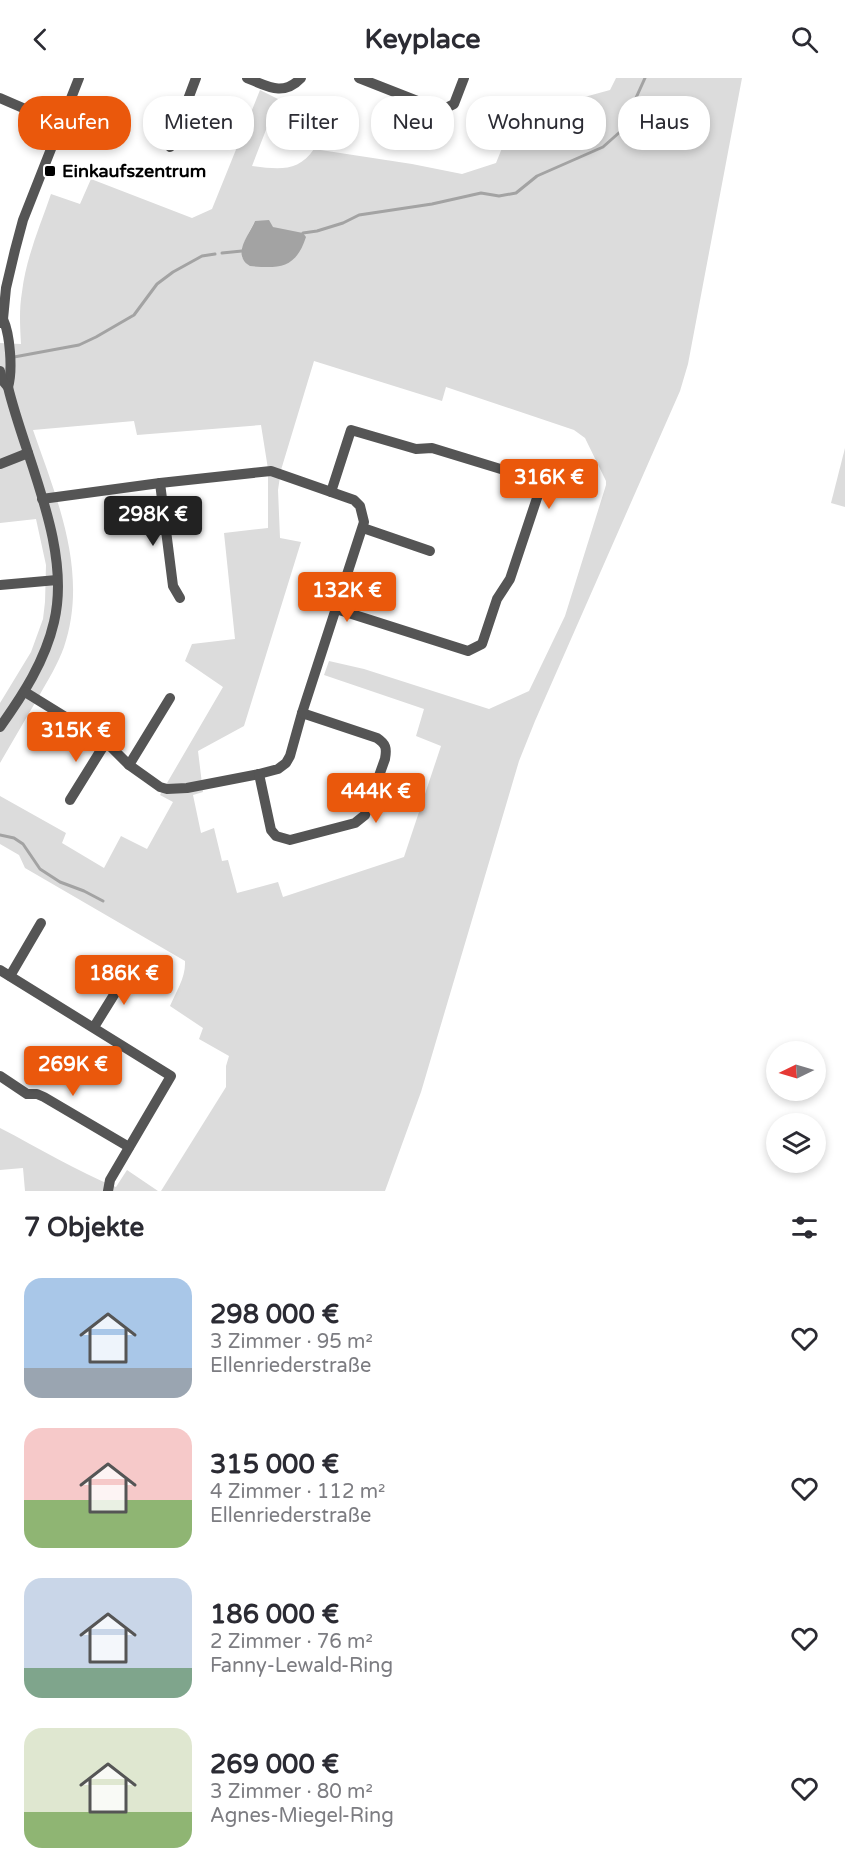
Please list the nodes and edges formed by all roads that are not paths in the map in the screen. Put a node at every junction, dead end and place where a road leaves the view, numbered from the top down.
1 (80, 78) edge
2 (196, 78) edge
3 (247, 78) edge
4 (301, 78) edge
5 (359, 78) edge
6 (464, 78) edge
7 (72, 96) edge
8 (189, 96) edge
9 (0, 98) edge
10 (18, 105) edge
11 (50, 150) edge
12 (1, 321) edge
13 (5, 368) edge
14 (28, 453) junction
15 (0, 464) edge
16 (160, 483) junction
17 (331, 492) junction
18 (42, 499) junction
19 (363, 528) junction
20 (430, 550) dead end
21 (57, 580) junction
22 (0, 585) edge
23 (180, 598) dead end
24 (336, 609) junction
25 (25, 692) junction
26 (170, 698) dead end
27 (302, 713) junction
28 (0, 727) edge
29 (106, 742) junction
30 (129, 765) junction
31 (259, 774) junction
32 (70, 800) dead end
33 (41, 923) dead end
34 (130, 969) dead end
35 (5, 973) edge
36 (94, 1027) junction
37 (0, 1076) edge
38 (129, 1147) junction
39 (108, 1191) edge

1 - 7 street
2 - 8 street
3 - 4 street
5 - 6 street
9 - 10 street
11 - 12 street
12 - 13 street
13 - 14 street
14 - 15 street
14 - 18 street
16 - 17 street
16 - 18 street
16 - 23 street
17 - 19 street
17 - 24 street
18 - 21 street
19 - 20 street
19 - 24 street
21 - 22 street
21 - 25 street
24 - 27 street
25 - 28 street
25 - 29 street
26 - 30 street
27 - 31 street
27 - 31 street
29 - 30 street
29 - 32 street
30 - 31 street
33 - 35 street
34 - 36 street
35 - 36 street
36 - 38 street
37 - 38 street
38 - 39 street

